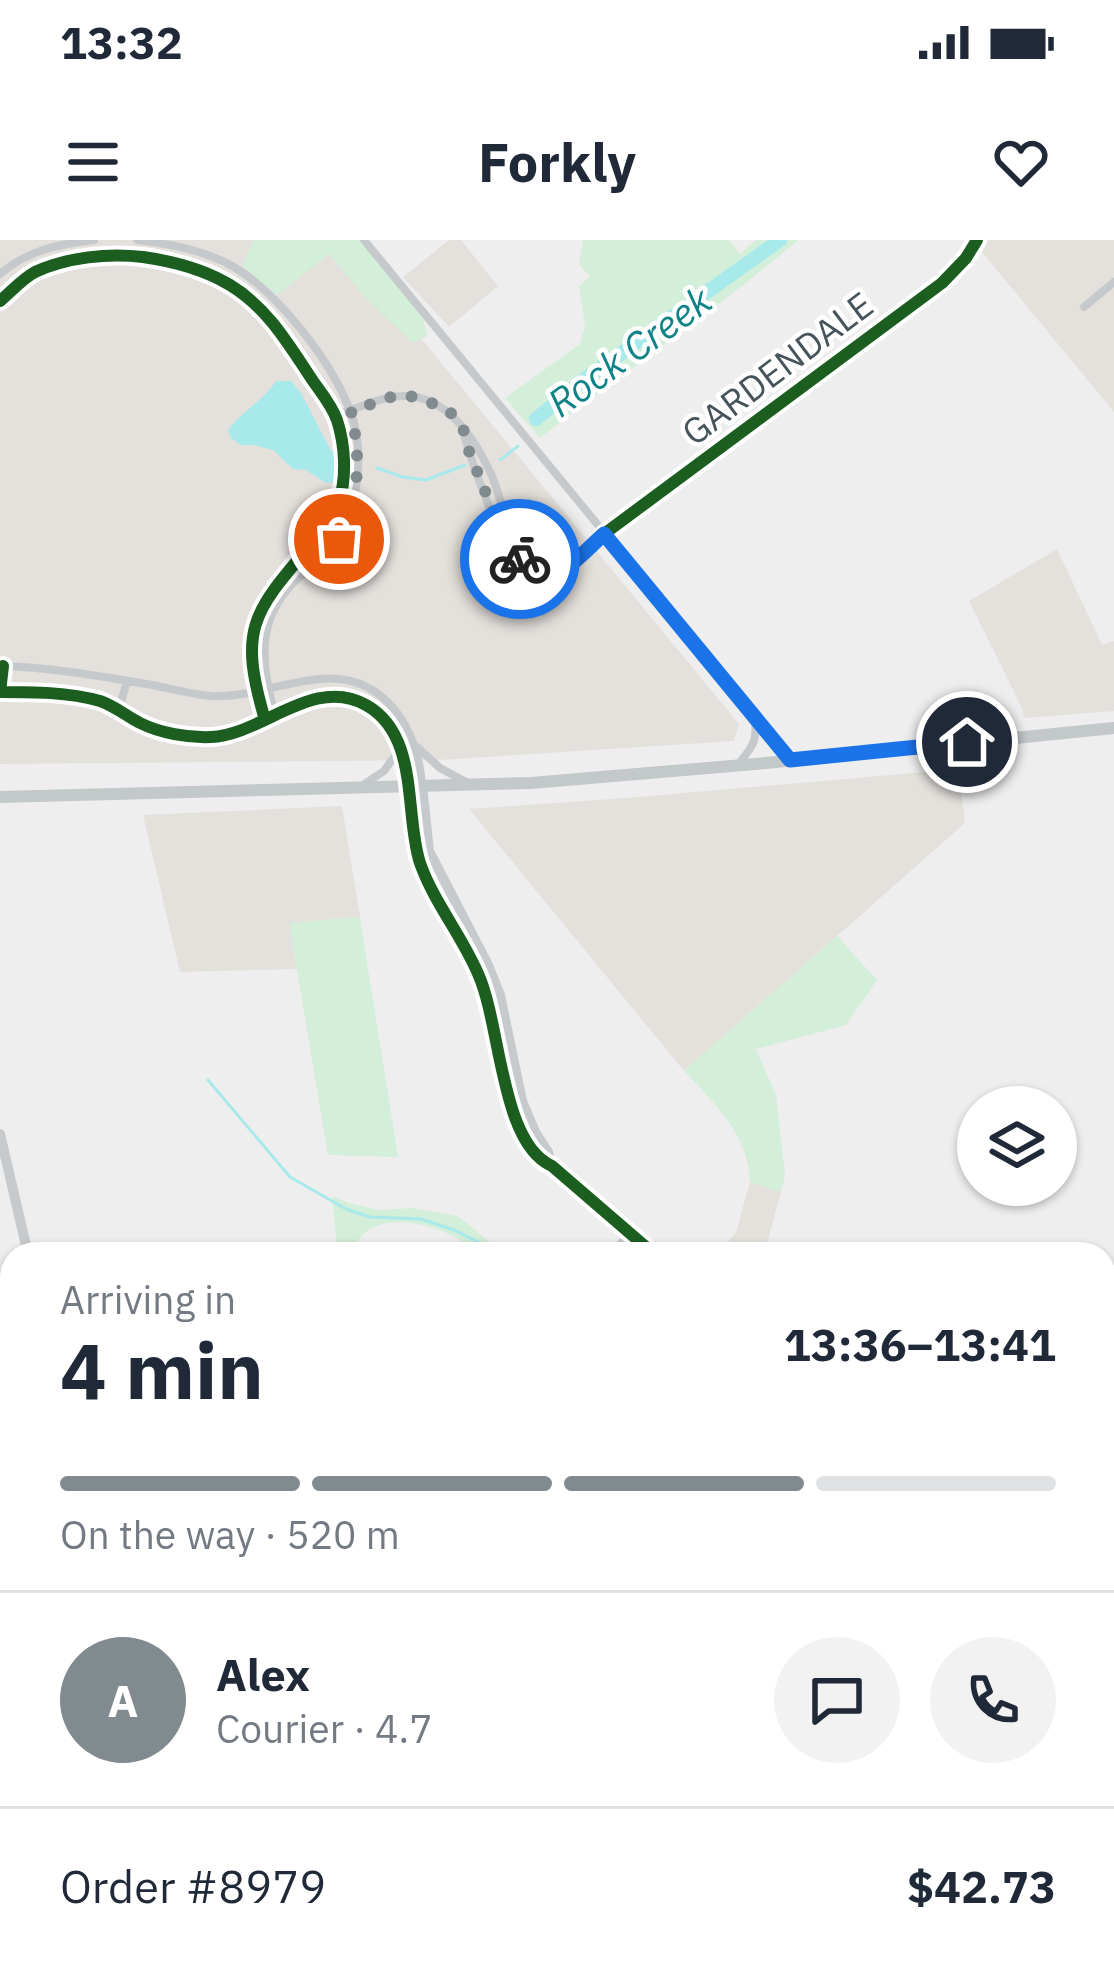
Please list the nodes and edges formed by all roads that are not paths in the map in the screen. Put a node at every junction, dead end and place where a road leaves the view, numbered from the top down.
1 (94, 240) edge
2 (137, 240) edge
3 (364, 240) edge
4 (977, 240) edge
5 (0, 274) edge
6 (1114, 282) edge
7 (0, 301) edge
8 (1084, 307) dead end
9 (351, 411) junction
10 (335, 415) junction
11 (463, 428) junction
12 (604, 534) junction
13 (583, 553) junction
14 (2, 666) edge
15 (128, 682) junction
16 (268, 688) junction
17 (256, 691) junction
18 (0, 692) edge
19 (119, 709) junction
20 (754, 717) junction
21 (270, 718) junction
22 (1114, 728) edge
23 (413, 744) junction
24 (399, 748) junction
25 (790, 760) junction
26 (736, 766) junction
27 (469, 784) junction
28 (415, 785) junction
29 (362, 787) junction
30 (0, 797) edge
31 (0, 1134) edge
32 (629, 1234) junction
33 (25, 1242) edge
34 (623, 1242) edge
35 (639, 1242) edge

1 - 5 street
2 - 9 street
3 - 12 street
4 - 12 street, GARDENDALE
6 - 8 street
7 - 10 street
9 - 10 street
9 - 11 street
9 - 16 street
10 - 17 street
11 - 13 street
11 - 13 street
12 - 13 street, GARDENDALE
12 - 20 street
14 - 15 street
14 - 18 street
15 - 17 street
15 - 19 street
16 - 17 street
16 - 21 street
16 - 23 street
17 - 21 street
18 - 19 street
19 - 21 street
20 - 25 street
20 - 26 street
21 - 24 street
22 - 25 main road
23 - 27 street
23 - 28 street
24 - 28 street
24 - 29 street
25 - 26 main road
26 - 27 main road
27 - 28 main road
28 - 29 main road
28 - 32 street
29 - 30 main road
31 - 33 street
32 - 34 street
32 - 35 street

